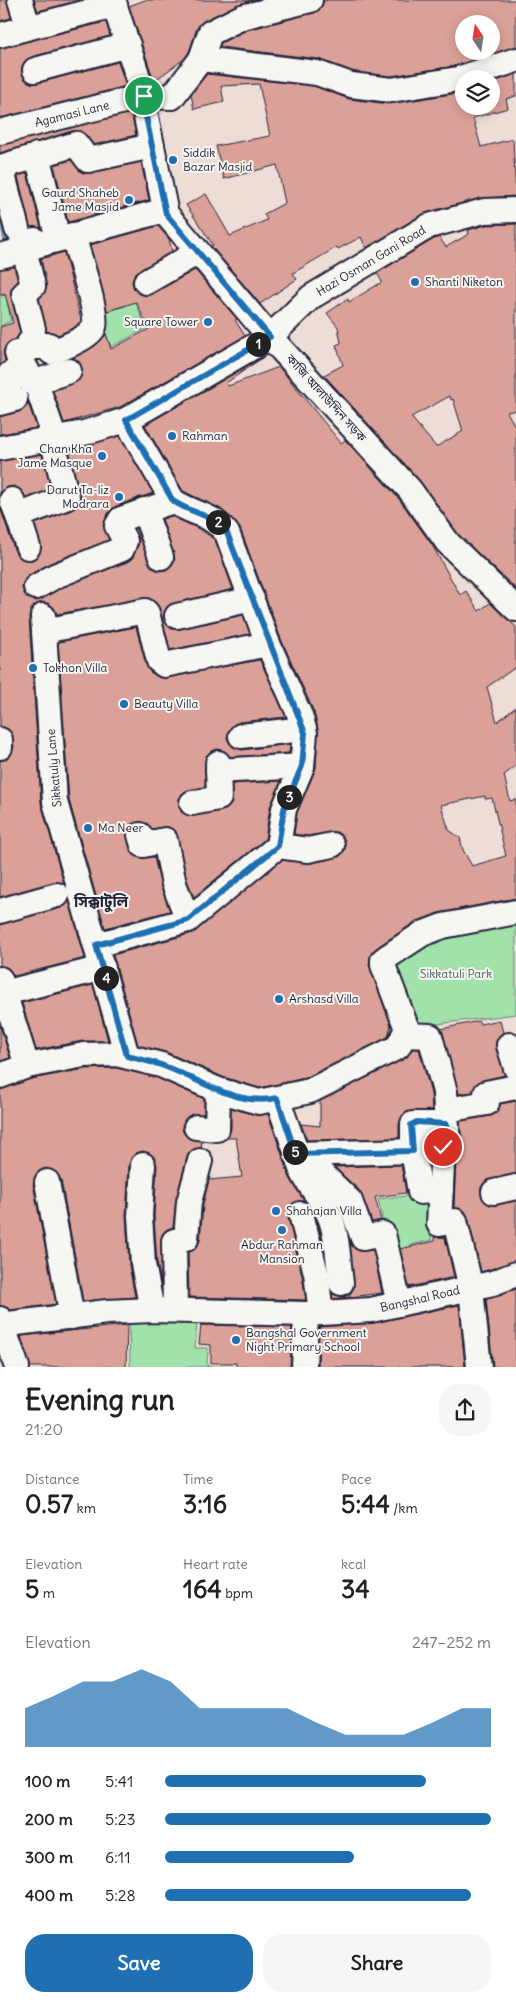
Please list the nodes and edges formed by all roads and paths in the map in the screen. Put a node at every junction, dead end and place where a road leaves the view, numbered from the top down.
1 (20, 0) edge
2 (310, 0) edge
3 (114, 2) edge
4 (28, 26) junction
5 (0, 35) edge
6 (128, 45) junction
7 (201, 59) junction
8 (516, 60) edge
9 (35, 70) dead end
10 (144, 96) junction
11 (1, 126) edge
12 (152, 146) junction
13 (37, 155) junction
14 (165, 210) junction
15 (516, 210) edge
16 (4, 217) edge
17 (58, 237) junction
18 (198, 252) junction
19 (5, 255) edge
20 (146, 282) dead end
21 (33, 329) dead end
22 (270, 337) junction
23 (69, 371) dead end
24 (29, 377) junction
25 (5, 395) edge
26 (126, 420) junction
27 (53, 439) junction
28 (0, 448) edge
29 (173, 501) junction
30 (144, 510) junction
31 (28, 547) dead end
32 (161, 557) dead end
33 (36, 588) dead end
34 (252, 599) junction
35 (516, 609) edge
36 (177, 616) dead end
37 (268, 644) junction
38 (304, 729) junction
39 (241, 736) dead end
40 (0, 740) edge
41 (0, 747) edge
42 (302, 766) junction
43 (192, 802) dead end
44 (140, 835) dead end
45 (332, 845) dead end
46 (278, 846) junction
47 (58, 895) dead end
48 (0, 911) edge
49 (516, 912) edge
50 (188, 920) junction
51 (96, 945) junction
52 (103, 968) junction
53 (2, 986) edge
54 (404, 1035) junction
55 (509, 1045) dead end
56 (127, 1056) junction
57 (27, 1066) junction
58 (516, 1068) edge
59 (0, 1076) edge
60 (516, 1087) edge
61 (218, 1090) junction
62 (277, 1098) junction
63 (446, 1117) junction
64 (196, 1127) dead end
65 (413, 1151) junction
66 (297, 1156) junction
67 (200, 1162) dead end
68 (143, 1165) dead end
69 (47, 1182) dead end
70 (441, 1190) junction
71 (301, 1214) dead end
72 (516, 1274) edge
73 (342, 1283) dead end
74 (471, 1288) junction
75 (400, 1304) junction
76 (163, 1309) junction
77 (314, 1314) junction
78 (72, 1317) junction
79 (1, 1323) edge
80 (17, 1367) edge
81 (304, 1367) edge
82 (479, 1367) edge

1 - 4 street
2 - 7 street
3 - 4 street
3 - 6 street, কাজি আলাউদ্দিন সড়ক
4 - 5 street
6 - 9 street
6 - 10 street, কাজি আলাউদ্দিন সড়ক
7 - 8 street
7 - 10 street, Agamasi Lane
10 - 11 street, Agamasi Lane
10 - 12 street, কাজি আলাউদ্দিন সড়ক
12 - 13 street
12 - 14 street, কাজি আলাউদ্দিন সড়ক
13 - 16 street
13 - 17 street
14 - 17 street
14 - 18 street, কাজি আলাউদ্দিন সড়ক
15 - 22 street, Hazi Osman Gani Road
16 - 19 street
17 - 19 street
17 - 21 street
17 - 24 street
18 - 20 street
18 - 22 street, কাজি আলাউদ্দিন সড়ক
22 - 26 street, Hazi Osman Gani Road
22 - 35 street, কাজি আলাউদ্দিন সড়ক
23 - 24 street
24 - 25 street
24 - 27 street
26 - 27 street, Hazi Osman Gani Road
26 - 29 street
27 - 28 street, Hazi Osman Gani Road
27 - 31 street
29 - 30 street
29 - 34 street
30 - 32 street
30 - 33 street
34 - 36 street
34 - 37 street
37 - 38 street
37 - 51 street, Sikkatuly Lane
38 - 39 street
38 - 42 street
40 - 41 street
42 - 43 street
42 - 46 street
44 - 50 street
45 - 46 street
46 - 50 street
47 - 48 street
49 - 54 street
50 - 51 street
51 - 52 street, Sikkatuly Lane
52 - 53 street
52 - 56 street, Sikkatuly Lane
53 - 57 street
54 - 62 street
54 - 63 street
55 - 58 street
56 - 57 street
56 - 61 street
57 - 59 street
60 - 63 street
61 - 62 street
61 - 64 street
62 - 66 street
63 - 65 street
63 - 70 street
65 - 66 street
65 - 70 street
66 - 73 street
66 - 75 street
67 - 76 street
68 - 76 street
69 - 78 street
70 - 74 street
71 - 77 street
72 - 74 street, Bangshal Road
74 - 75 street, Bangshal Road
74 - 82 street
75 - 77 street, Bangshal Road
76 - 77 street, Bangshal Road
76 - 78 street, Bangshal Road
77 - 81 street
78 - 79 street, Bangshal Road
79 - 80 street

